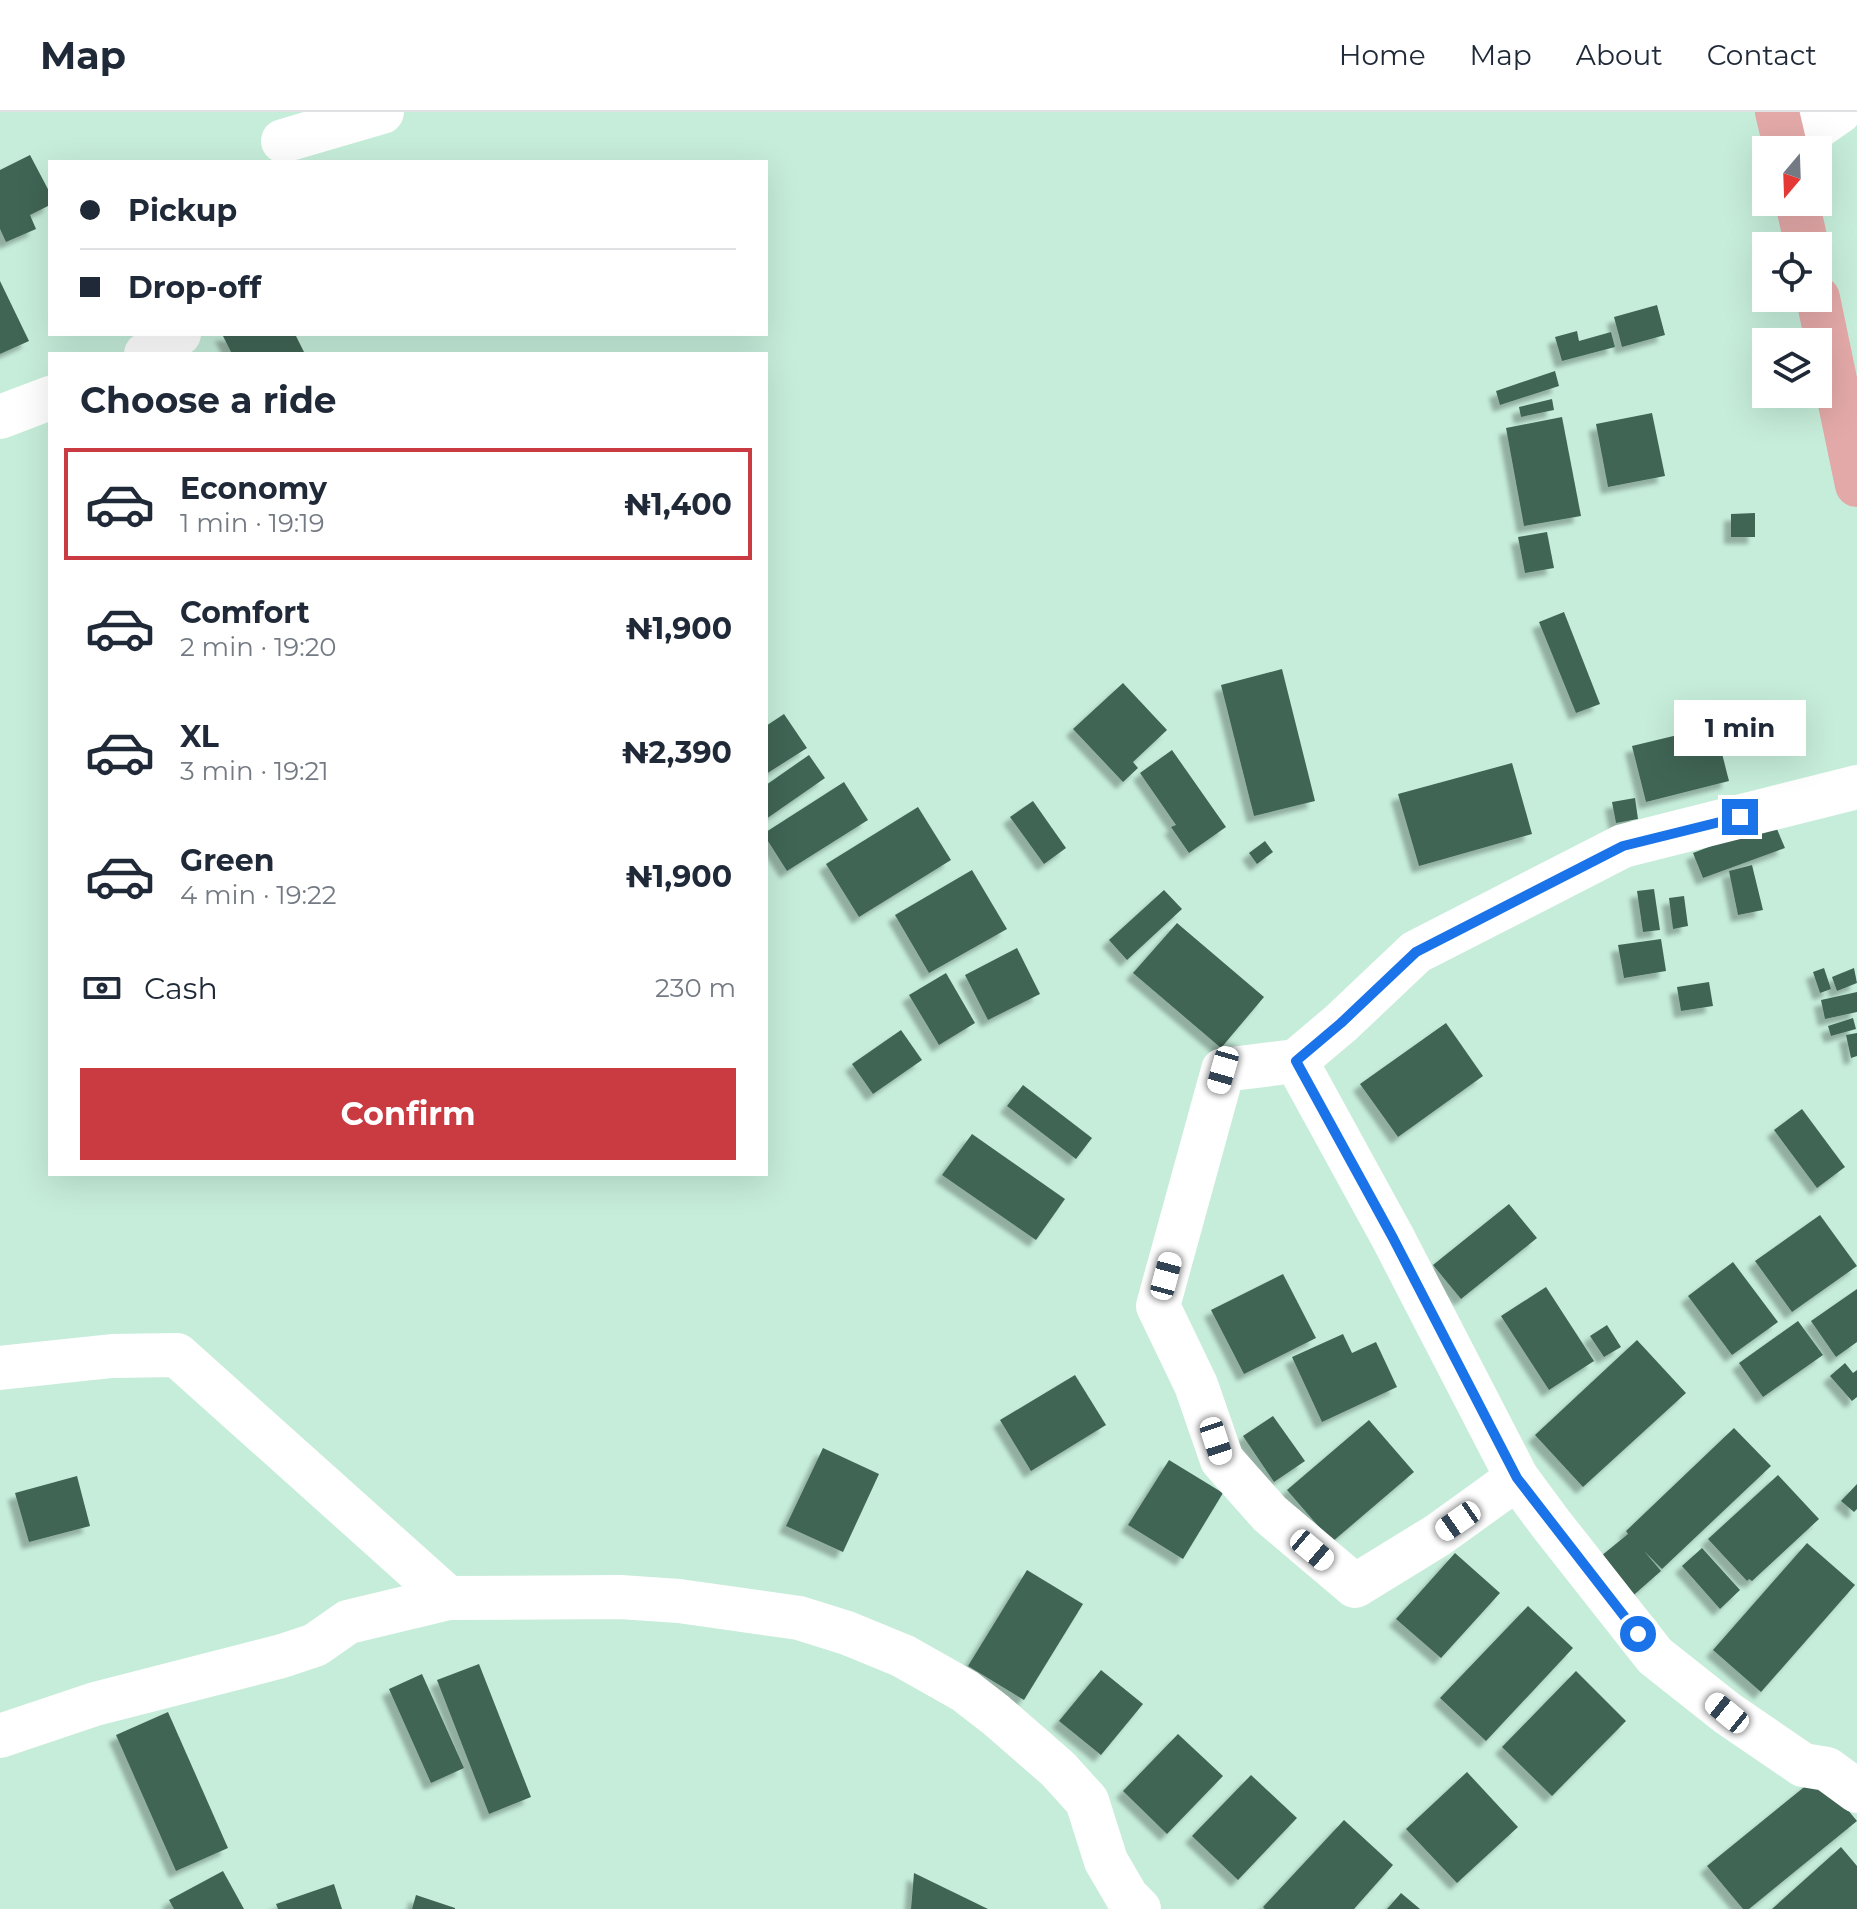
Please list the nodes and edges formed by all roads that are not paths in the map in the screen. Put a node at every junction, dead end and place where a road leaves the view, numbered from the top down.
1 (382, 112) edge
2 (1777, 112) edge
3 (1839, 112) edge
4 (1783, 136) edge
5 (1806, 136) edge
6 (279, 138) edge
7 (1821, 312) edge
8 (176, 336) edge
9 (149, 352) edge
10 (48, 399) edge
11 (0, 417) edge
12 (1857, 485) edge
13 (1857, 787) edge
14 (1296, 1061) junction
15 (0, 1368) edge
16 (1517, 1478) junction
17 (448, 1598) junction
18 (0, 1736) edge
19 (1857, 1791) edge
20 (1139, 1909) edge

1 - 6 street
2 - 4 main road
3 - 5 street
7 - 12 main road
8 - 9 street
10 - 11 street
13 - 14 street
14 - 16 street
14 - 16 street
15 - 17 street
16 - 19 street
17 - 18 street
17 - 20 street

